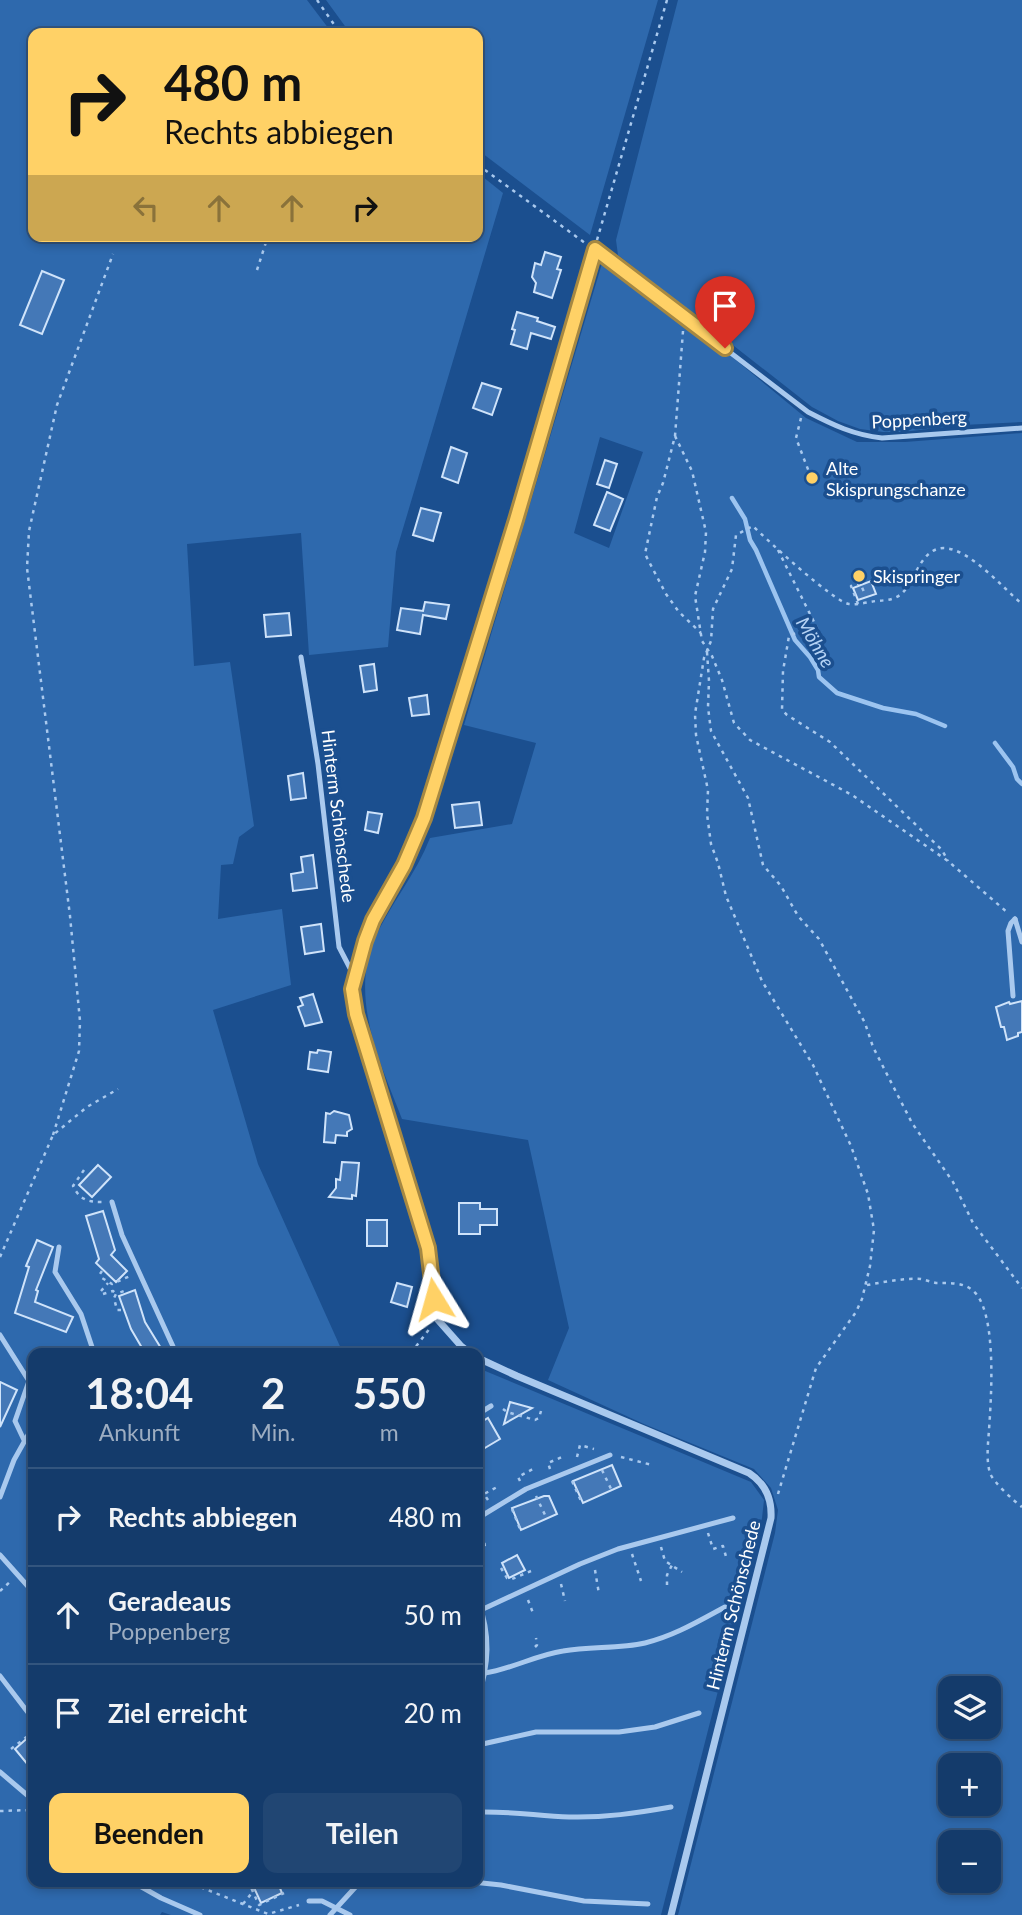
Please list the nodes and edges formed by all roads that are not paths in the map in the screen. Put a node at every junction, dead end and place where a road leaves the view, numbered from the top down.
1 (595, 249) joint
2 (1022, 428) edge
3 (301, 657) dead end
4 (1022, 942) edge
5 (354, 976) junction
6 (1013, 996) dead end
7 (112, 1202) road end
8 (59, 1247) dead end
9 (0, 1335) edge
10 (92, 1348) edge
11 (174, 1348) edge
12 (464, 1348) edge
13 (483, 1360) edge
14 (28, 1379) edge
15 (28, 1384) edge
16 (491, 1406) dead end
17 (483, 1412) edge
18 (28, 1434) edge
19 (24, 1440) junction
20 (607, 1456) road end
21 (0, 1497) edge
22 (483, 1515) edge
23 (733, 1518) dead end
24 (0, 1555) edge
25 (28, 1586) edge
26 (724, 1607) dead end
27 (483, 1609) edge
28 (483, 1618) edge
29 (485, 1626) joint
30 (485, 1673) junction
31 (0, 1676) edge
32 (483, 1680) edge
33 (28, 1712) edge
34 (699, 1713) dead end
35 (483, 1744) edge
36 (0, 1772) edge
37 (28, 1796) edge
38 (671, 1807) dead end
39 (483, 1812) edge
40 (483, 1883) edge
41 (142, 1887) edge
42 (355, 1887) edge
43 (309, 1901) road end
44 (648, 1904) dead end
45 (337, 1907) junction
46 (200, 1915) edge
47 (330, 1915) edge
48 (350, 1915) edge
49 (671, 1915) edge

1 - 2 lane, Poppenberg
1 - 5 street, Hinterm Schönschede
3 - 5 lane, Hinterm Schönschede
4 - 6 lane
5 - 12 street, Hinterm Schönschede
7 - 11 lane
8 - 10 lane
9 - 14 lane
13 - 49 street, Hinterm Schönschede
15 - 19 lane
16 - 17 lane
18 - 19 lane
19 - 21 lane
20 - 22 lane
23 - 27 lane
24 - 25 lane
26 - 30 lane
28 - 29 lane
29 - 30 lane
30 - 32 lane
31 - 33 lane
34 - 35 lane
36 - 37 lane
38 - 39 lane
40 - 44 lane
41 - 46 lane
42 - 45 lane
43 - 45 lane
45 - 47 lane
45 - 48 lane

